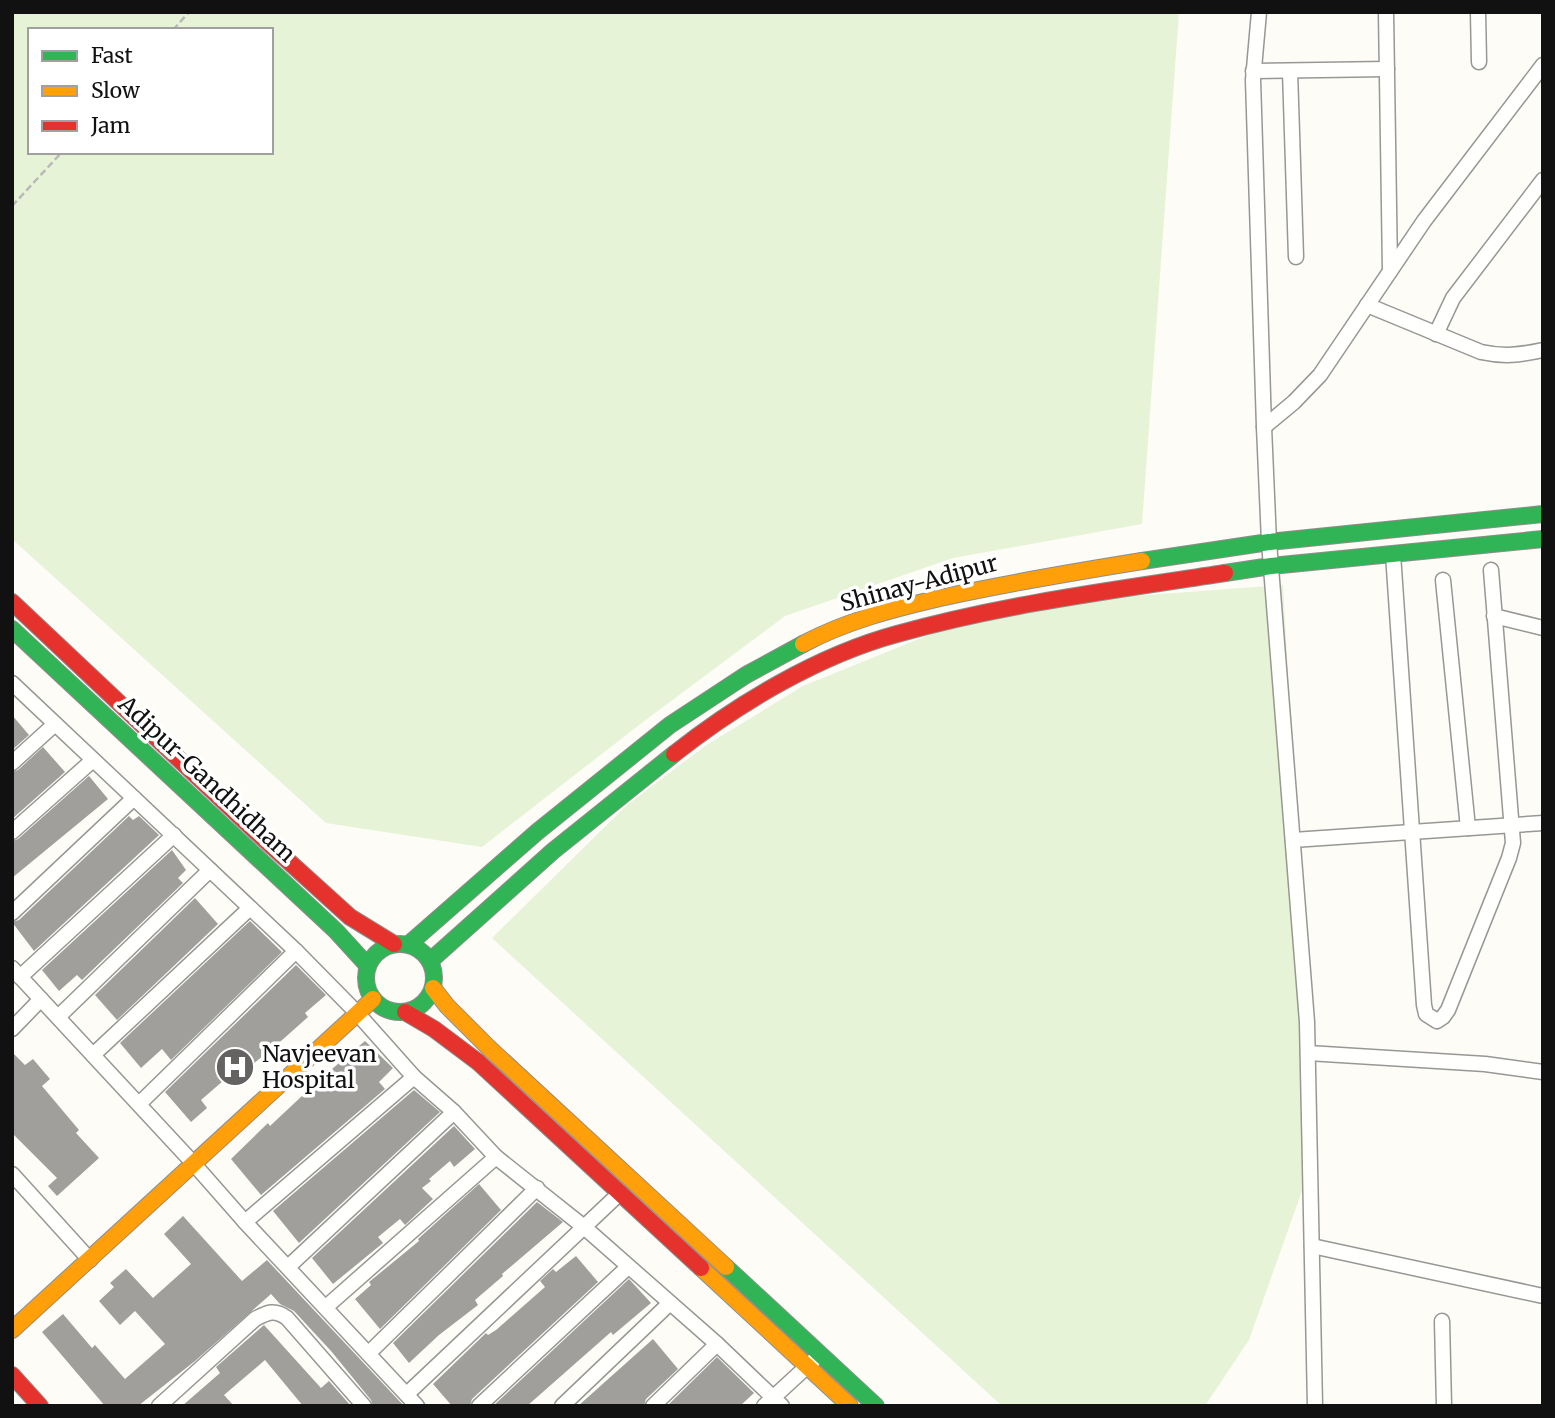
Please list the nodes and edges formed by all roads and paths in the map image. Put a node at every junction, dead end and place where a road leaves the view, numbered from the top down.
1 (189, 12) edge
2 (1259, 12) edge
3 (1386, 12) edge
4 (1478, 12) edge
5 (175, 28) edge
6 (1479, 62) dead end
7 (1543, 65) edge
8 (1387, 69) junction
9 (1253, 71) junction
10 (1290, 71) junction
11 (60, 154) edge
12 (1543, 180) edge
13 (12, 206) edge
14 (1296, 257) dead end
15 (1390, 271) junction
16 (1367, 305) junction
17 (1436, 334) junction
18 (1543, 350) edge
19 (1264, 427) junction
20 (1543, 514) edge
21 (1543, 538) edge
22 (1269, 542) junction
23 (1393, 554) junction
24 (1271, 566) junction
25 (1491, 570) dead end
26 (1443, 580) dead end
27 (12, 601) edge
28 (1494, 617) junction
29 (1543, 628) edge
30 (12, 629) edge
31 (13, 684) edge
32 (55, 724) junction
33 (93, 760) junction
34 (12, 763) edge
35 (134, 798) junction
36 (1543, 823) edge
37 (1513, 825) junction
38 (1468, 828) junction
39 (12, 832) edge
40 (1412, 832) junction
41 (174, 835) junction
42 (1293, 840) junction
43 (210, 870) junction
44 (250, 908) junction
45 (12, 913) edge
46 (401, 944) junction
47 (296, 951) junction
48 (430, 961) junction
49 (367, 965) junction
50 (16, 972) edge
51 (433, 988) junction
52 (41, 999) junction
53 (373, 999) junction
54 (405, 1012) junction
55 (358, 1014) junction
56 (58, 1017) junction
57 (12, 1029) edge
58 (1308, 1053) junction
59 (93, 1055) junction
60 (1543, 1072) edge
61 (414, 1077) junction
62 (139, 1104) junction
63 (454, 1112) junction
64 (496, 1157) junction
65 (194, 1164) junction
66 (12, 1174) edge
67 (537, 1188) junction
68 (620, 1193) junction
69 (245, 1222) junction
70 (584, 1227) junction
71 (1312, 1246) junction
72 (90, 1260) junction
73 (288, 1267) junction
74 (628, 1267) junction
75 (1543, 1296) edge
76 (670, 1303) junction
77 (326, 1307) junction
78 (1442, 1321) dead end
79 (12, 1330) edge
80 (717, 1344) junction
81 (369, 1353) junction
82 (820, 1354) junction
83 (807, 1366) junction
84 (12, 1375) edge
85 (407, 1394) junction
86 (773, 1403) edge
87 (40, 1406) edge
88 (159, 1406) edge
89 (365, 1406) edge
90 (417, 1406) edge
91 (479, 1406) edge
92 (562, 1406) edge
93 (653, 1406) edge
94 (850, 1406) edge
95 (876, 1406) edge
96 (1315, 1406) edge
97 (1444, 1406) edge

1 - 5 path
2 - 9 street
3 - 8 street
4 - 6 street
7 - 15 street
8 - 10 street
8 - 15 street
9 - 10 street
9 - 19 street
10 - 14 street
11 - 13 path
12 - 17 street
15 - 16 street
16 - 17 street
16 - 19 street
17 - 18 street
19 - 22 street
20 - 22 main road, Shinay-Adipur
21 - 23 main road, Shinay-Adipur
22 - 24 street
22 - 46 main road, Shinay-Adipur
23 - 24 main road, Shinay-Adipur
23 - 40 street
24 - 42 street
24 - 48 main road, Shinay-Adipur
25 - 28 street
26 - 38 street
27 - 46 main road
28 - 29 street
28 - 37 street
30 - 49 main road, Adipur-Gandhidham
31 - 32 street
32 - 33 street
32 - 34 street
33 - 35 street
33 - 39 street
35 - 41 street
35 - 45 street
36 - 37 street
37 - 38 street
37 - 40 street
38 - 40 street
40 - 42 street
41 - 43 street
41 - 50 street
42 - 58 street
43 - 44 street
43 - 56 street
44 - 47 street
44 - 59 street
46 - 48 main road
46 - 49 main road
47 - 55 street
47 - 62 street
48 - 51 main road
49 - 53 main road
50 - 52 street
51 - 54 main road
51 - 82 main road
52 - 56 street
52 - 57 street
53 - 54 main road
53 - 55 main road
54 - 68 main road
55 - 61 street
55 - 65 main road
56 - 59 street
58 - 60 street
58 - 71 street
59 - 62 street
61 - 63 street
61 - 69 street
62 - 65 street
63 - 64 street
63 - 73 street
64 - 67 street
64 - 77 street
65 - 69 street
65 - 72 main road
66 - 72 street
67 - 70 street
67 - 81 street
68 - 70 street
68 - 83 main road
69 - 73 street
70 - 74 street
70 - 85 street
71 - 75 street
71 - 96 street
72 - 79 main road
73 - 77 street
74 - 76 street
74 - 91 street
76 - 80 street
76 - 92 street
77 - 81 street
78 - 97 street
80 - 86 street
80 - 93 street
81 - 85 street
82 - 83 street
82 - 95 main road
83 - 86 street
83 - 94 main road
84 - 87 main road
85 - 90 street
88 - 89 street

